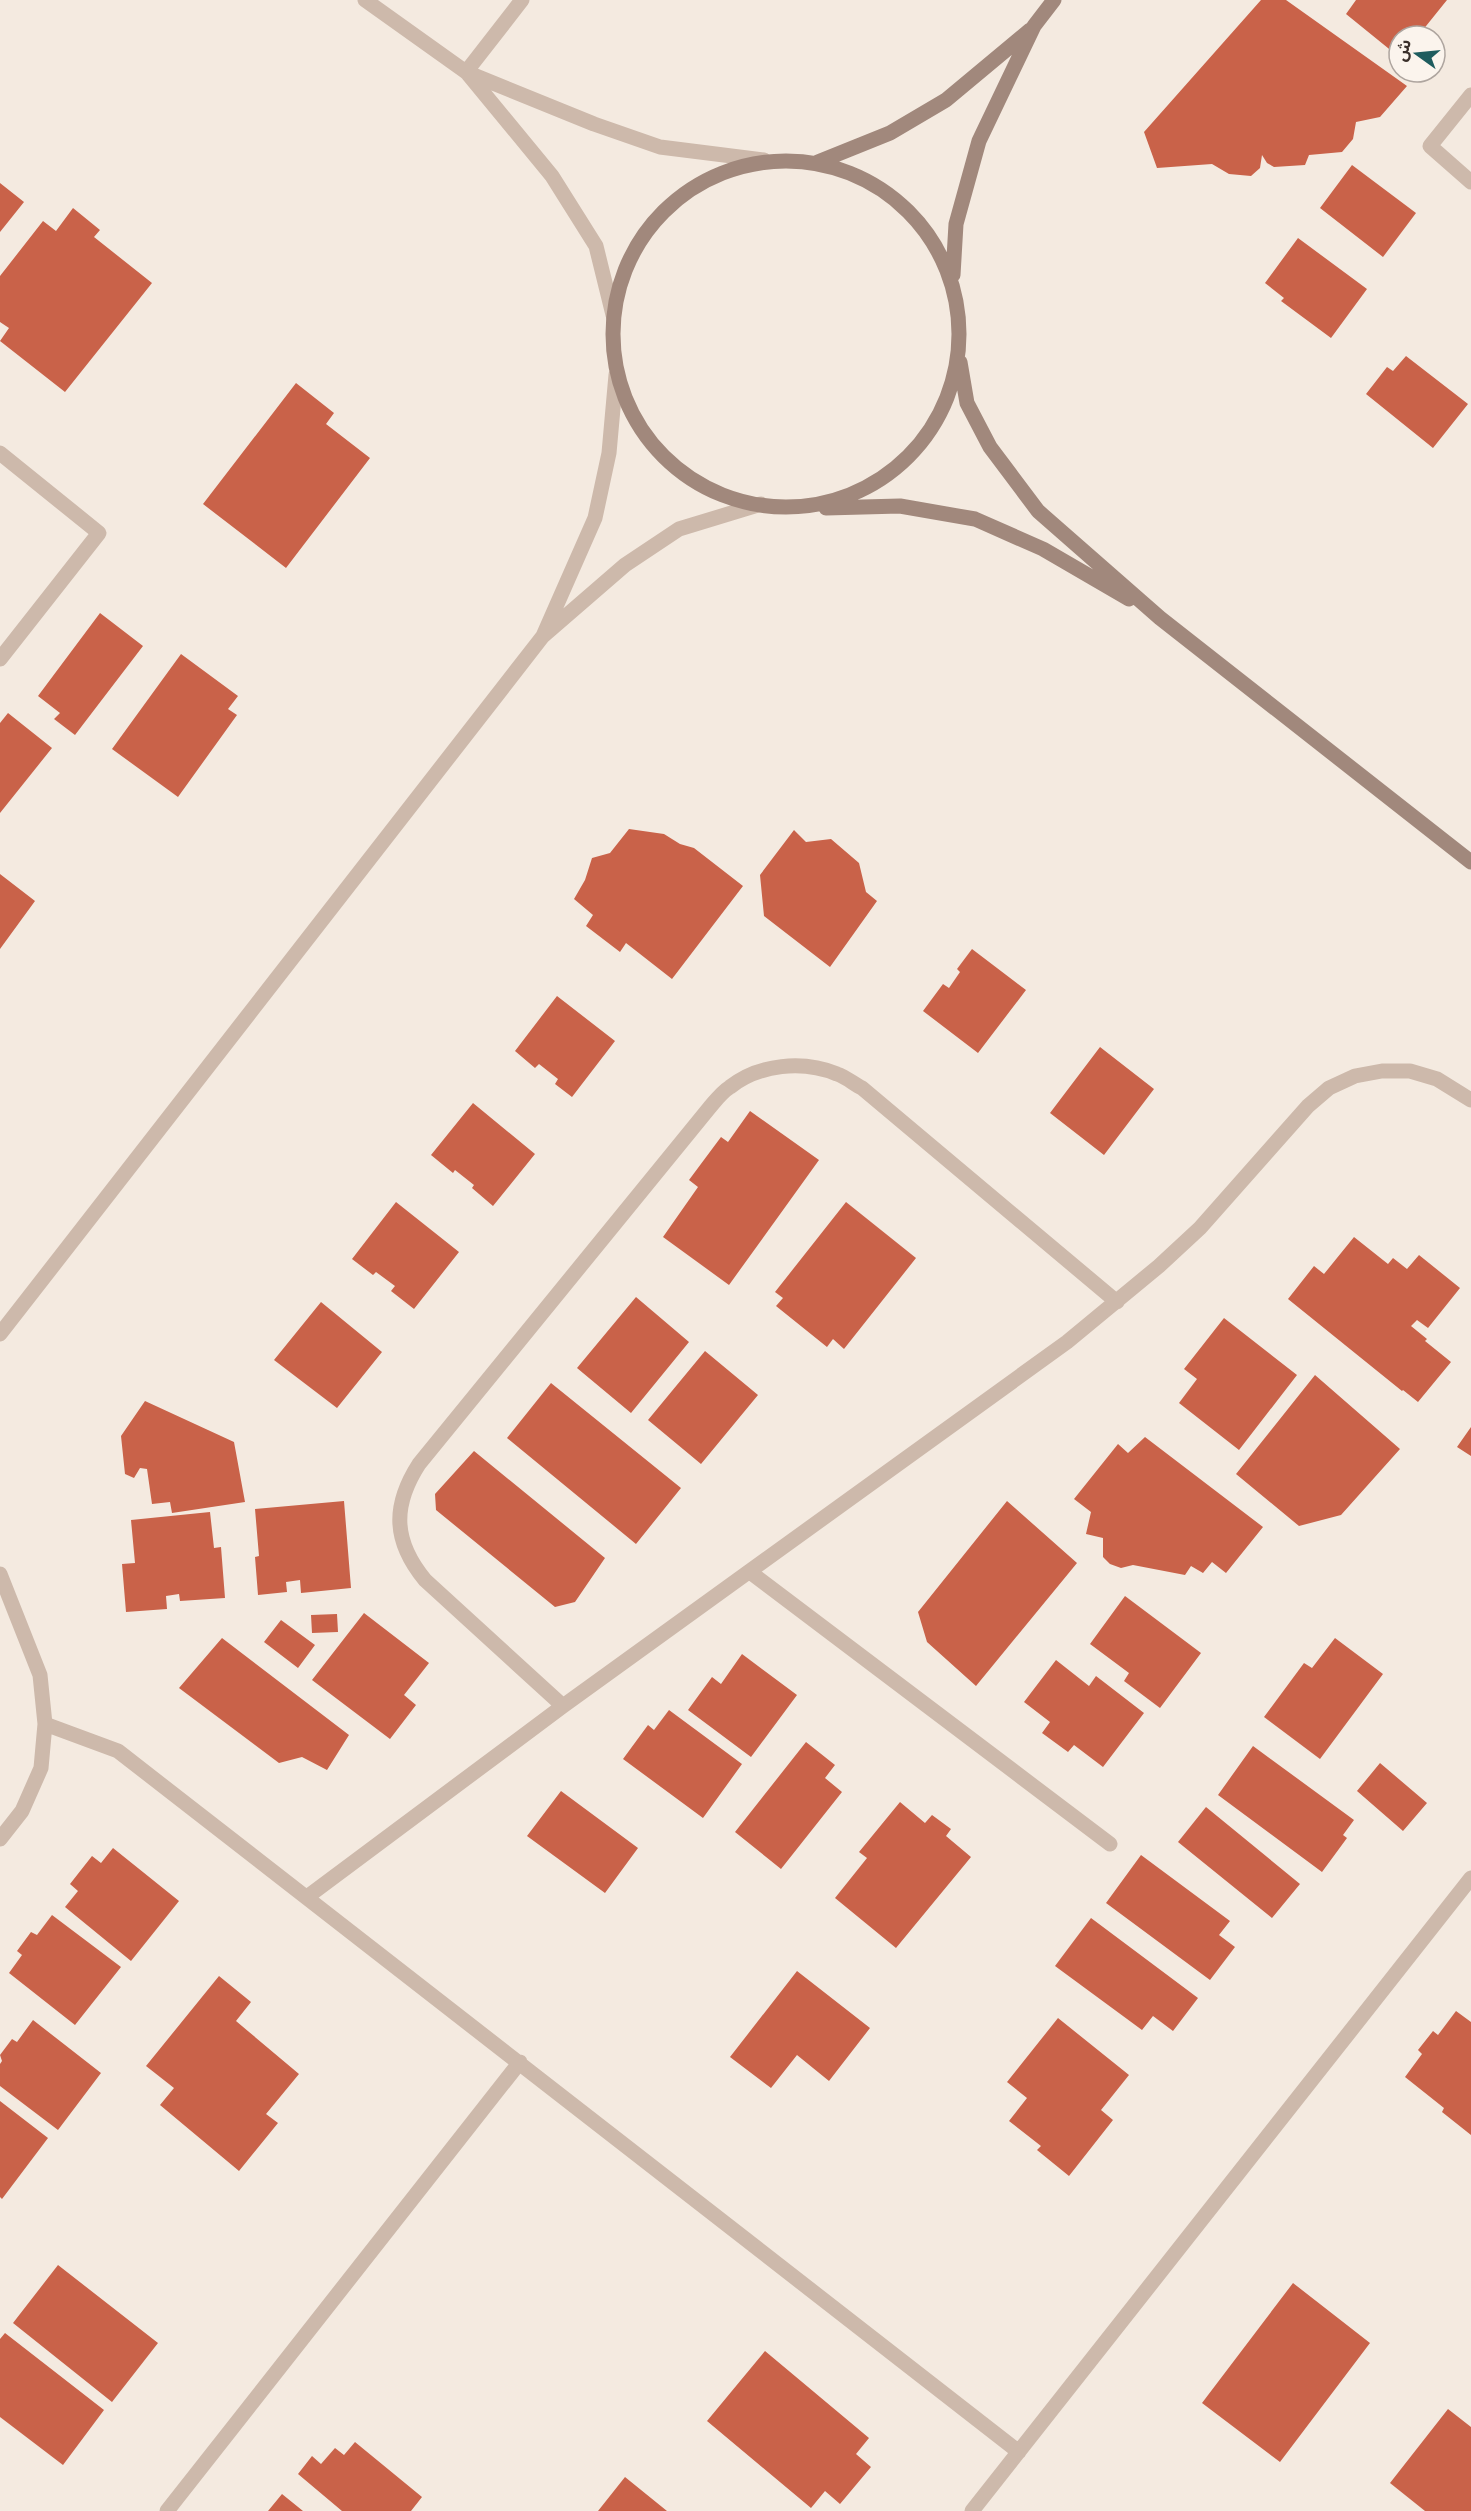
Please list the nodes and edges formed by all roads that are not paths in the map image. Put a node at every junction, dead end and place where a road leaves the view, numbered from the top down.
1 (365, 0) edge
2 (522, 0) edge
3 (1054, 0) edge
4 (1034, 26) junction
5 (466, 72) junction
6 (1471, 95) edge
7 (764, 160) junction
8 (818, 162) junction
9 (1471, 182) edge
10 (952, 290) junction
11 (613, 315) junction
12 (957, 344) junction
13 (616, 375) junction
14 (0, 453) edge
15 (761, 504) junction
16 (795, 509) junction
17 (1160, 618) junction
18 (543, 636) junction
19 (0, 659) edge
20 (1471, 862) edge
21 (1471, 1100) edge
22 (1117, 1302) junction
23 (0, 1334) edge
24 (750, 1572) junction
25 (0, 1574) edge
26 (563, 1706) junction
27 (45, 1724) junction
28 (0, 1839) edge
29 (1110, 1845) dead end
30 (1471, 1878) edge
31 (307, 1897) junction
32 (520, 2062) junction
33 (1019, 2452) junction
34 (167, 2511) edge
35 (972, 2511) edge

1 - 5 street
2 - 5 street
3 - 4 street
4 - 8 street
4 - 10 street
5 - 7 street
5 - 11 street
6 - 9 street
7 - 8 street
7 - 11 street
8 - 10 street
10 - 12 street
11 - 13 street
12 - 16 street
12 - 17 street
13 - 15 street
13 - 18 street
14 - 19 street
15 - 16 street
15 - 18 street
16 - 17 street
17 - 20 street
18 - 23 street
21 - 22 street
22 - 24 street
22 - 26 street
24 - 26 street
24 - 29 street
25 - 27 street
26 - 31 street
27 - 28 street
27 - 31 street
30 - 33 street
31 - 32 street
32 - 33 street
32 - 34 street
33 - 35 street

